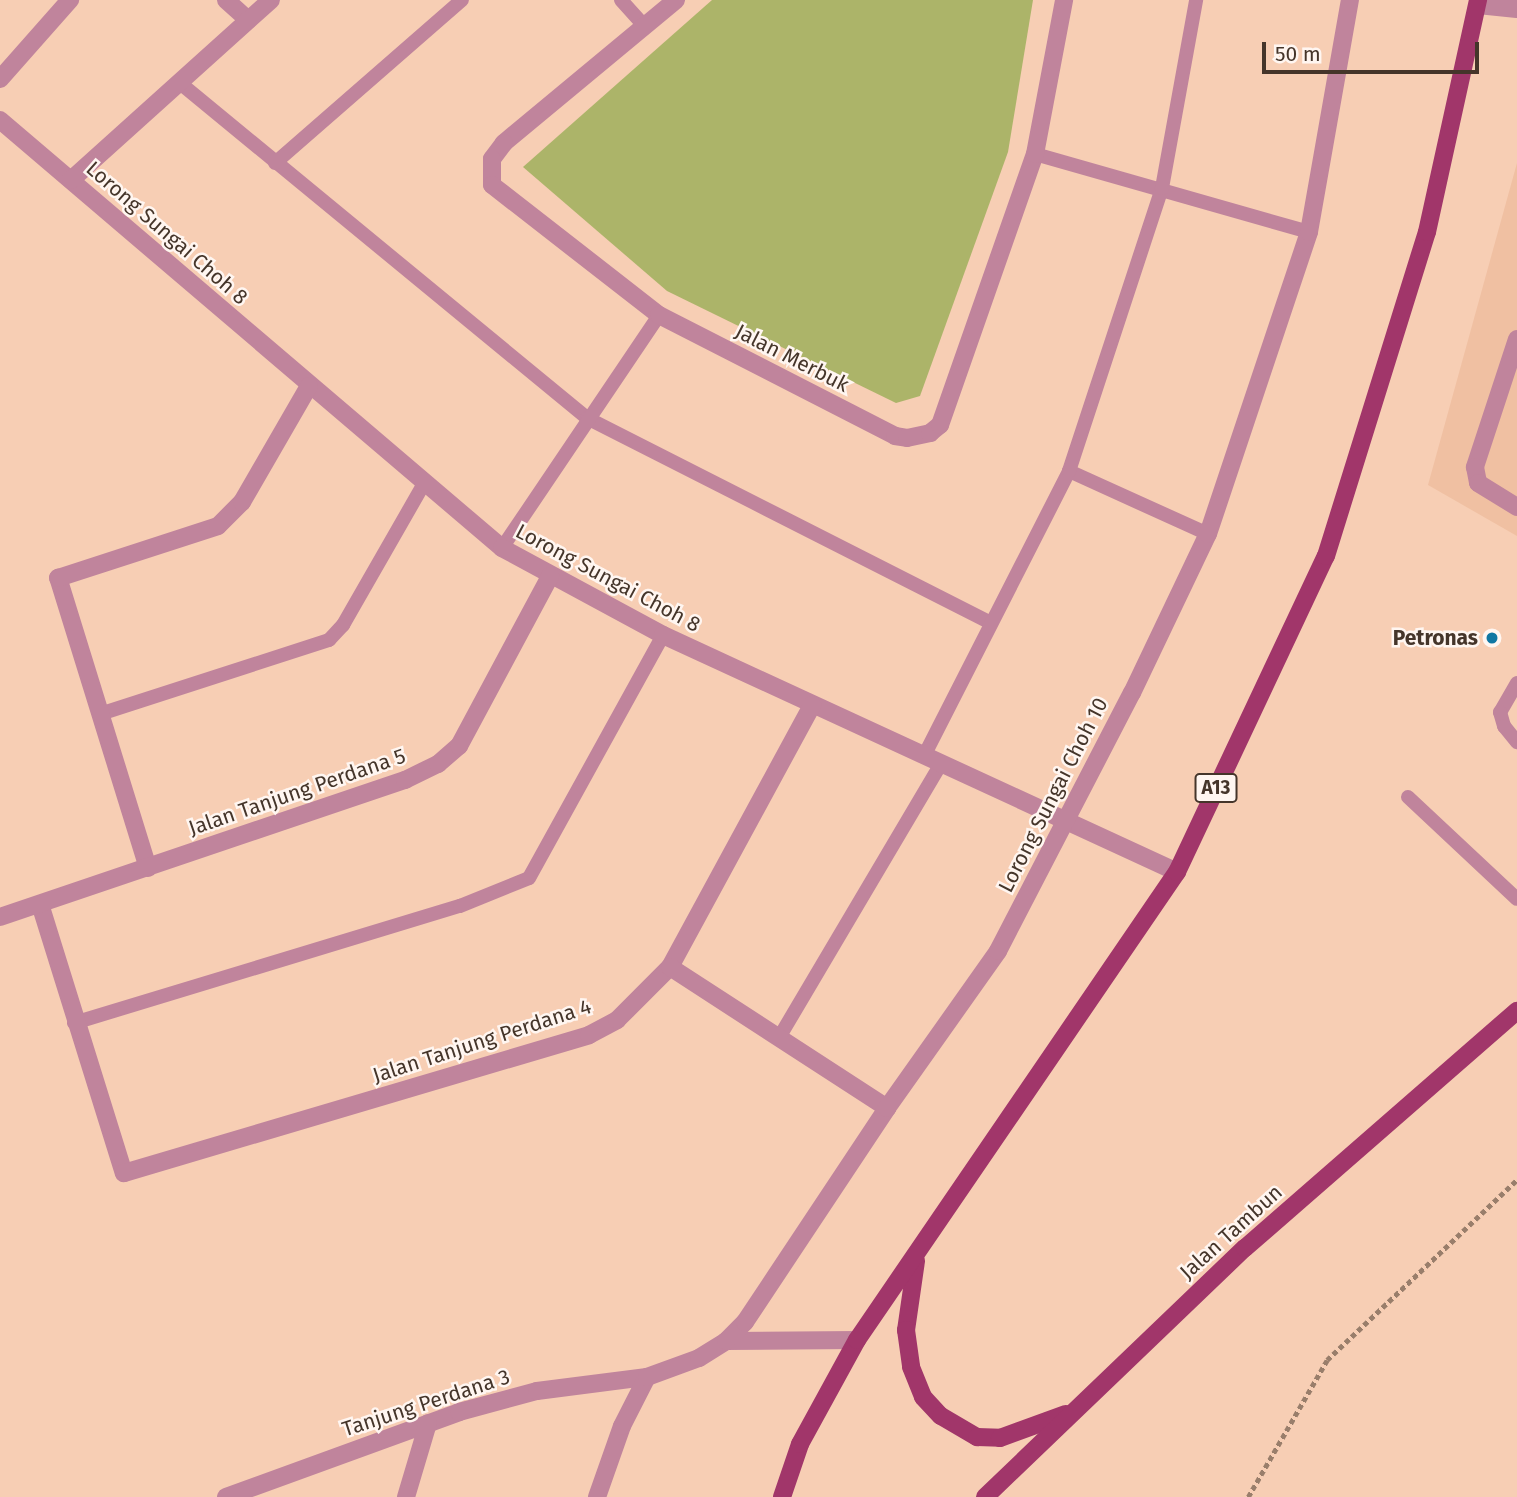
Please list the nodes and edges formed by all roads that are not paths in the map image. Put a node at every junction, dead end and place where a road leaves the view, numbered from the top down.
1 (70, 0) edge
2 (226, 0) edge
3 (271, 0) edge
4 (462, 0) edge
5 (621, 0) edge
6 (676, 0) edge
7 (1064, 0) edge
8 (1196, 0) edge
9 (1350, 0) edge
10 (1478, 2) edge
11 (1517, 9) edge
12 (248, 20) junction
13 (645, 27) junction
14 (0, 79) edge
15 (180, 83) junction
16 (0, 120) edge
17 (1035, 153) junction
18 (275, 163) junction
19 (71, 180) junction
20 (1161, 188) junction
21 (1308, 232) junction
22 (659, 315) junction
23 (1517, 339) edge
24 (309, 386) junction
25 (587, 418) junction
26 (1069, 471) junction
27 (425, 482) junction
28 (1517, 507) edge
29 (1208, 534) junction
30 (502, 548) junction
31 (550, 576) junction
32 (991, 623) junction
33 (663, 635) junction
34 (1517, 683) edge
35 (812, 705) junction
36 (100, 714) junction
37 (1517, 742) edge
38 (925, 754) junction
39 (941, 764) junction
40 (1408, 797) dead end
41 (1067, 821) junction
42 (148, 867) junction
43 (1177, 872) junction
44 (1517, 899) edge
45 (40, 904) junction
46 (0, 916) edge
47 (670, 967) junction
48 (1517, 1011) edge
49 (74, 1023) junction
50 (780, 1036) junction
51 (887, 1108) junction
52 (919, 1250) junction
53 (857, 1340) junction
54 (726, 1341) junction
55 (646, 1377) junction
56 (1076, 1410) junction
57 (428, 1423) junction
58 (226, 1497) edge
59 (406, 1497) edge
60 (597, 1497) edge
61 (782, 1497) edge
62 (985, 1497) edge

1 - 14 street
2 - 12 street
3 - 12 street
4 - 18 lane
5 - 13 lane
6 - 13 street, Jalan Merbuk
7 - 17 street, Jalan Merbuk
8 - 20 lane
9 - 21 street, Lorong Sungai Choh 10
10 - 11 street
10 - 43 main road, A13
12 - 15 street
13 - 22 street, Jalan Merbuk
15 - 18 lane
15 - 19 street
16 - 19 street, Lorong Sungai Choh 8
17 - 20 lane
17 - 22 street, Jalan Merbuk
18 - 25 lane
19 - 24 street, Lorong Sungai Choh 8
20 - 21 lane
20 - 26 lane
21 - 29 street, Lorong Sungai Choh 10
22 - 25 lane
23 - 28 street
24 - 27 street, Lorong Sungai Choh 8
24 - 36 street
25 - 30 lane
25 - 32 lane
26 - 29 lane
26 - 32 lane
27 - 30 street, Lorong Sungai Choh 8
27 - 36 lane
29 - 41 street, Lorong Sungai Choh 10
30 - 31 street, Lorong Sungai Choh 8
31 - 33 street, Lorong Sungai Choh 8
31 - 42 street, Jalan Tanjung Perdana 5
32 - 38 lane
33 - 35 street, Lorong Sungai Choh 8
33 - 49 lane
34 - 37 lane
35 - 38 street, Lorong Sungai Choh 8
35 - 47 street, Jalan Tanjung Perdana 4
36 - 42 street
38 - 39 street, Lorong Sungai Choh 8
39 - 41 street, Lorong Sungai Choh 8
39 - 50 lane
40 - 44 lane
41 - 43 street, Lorong Sungai Choh 8
41 - 51 street, Lorong Sungai Choh 10
42 - 45 street, Jalan Tanjung Perdana 5
43 - 52 main road, A13
45 - 46 street, Jalan Tanjung Perdana 5
45 - 49 street
47 - 49 street, Jalan Tanjung Perdana 4
47 - 50 street
48 - 56 main road, Jalan Tambun
50 - 51 street
51 - 54 street, Lorong Sungai Choh 10
52 - 53 main road, A13
52 - 56 main road
53 - 54 street
53 - 61 main road, A13
54 - 55 street, Lorong Sungai Choh 10
55 - 57 street, Tanjung Perdana 3
55 - 60 street
56 - 62 main road, Jalan Tambun
57 - 58 street, Tanjung Perdana 3
57 - 59 street

